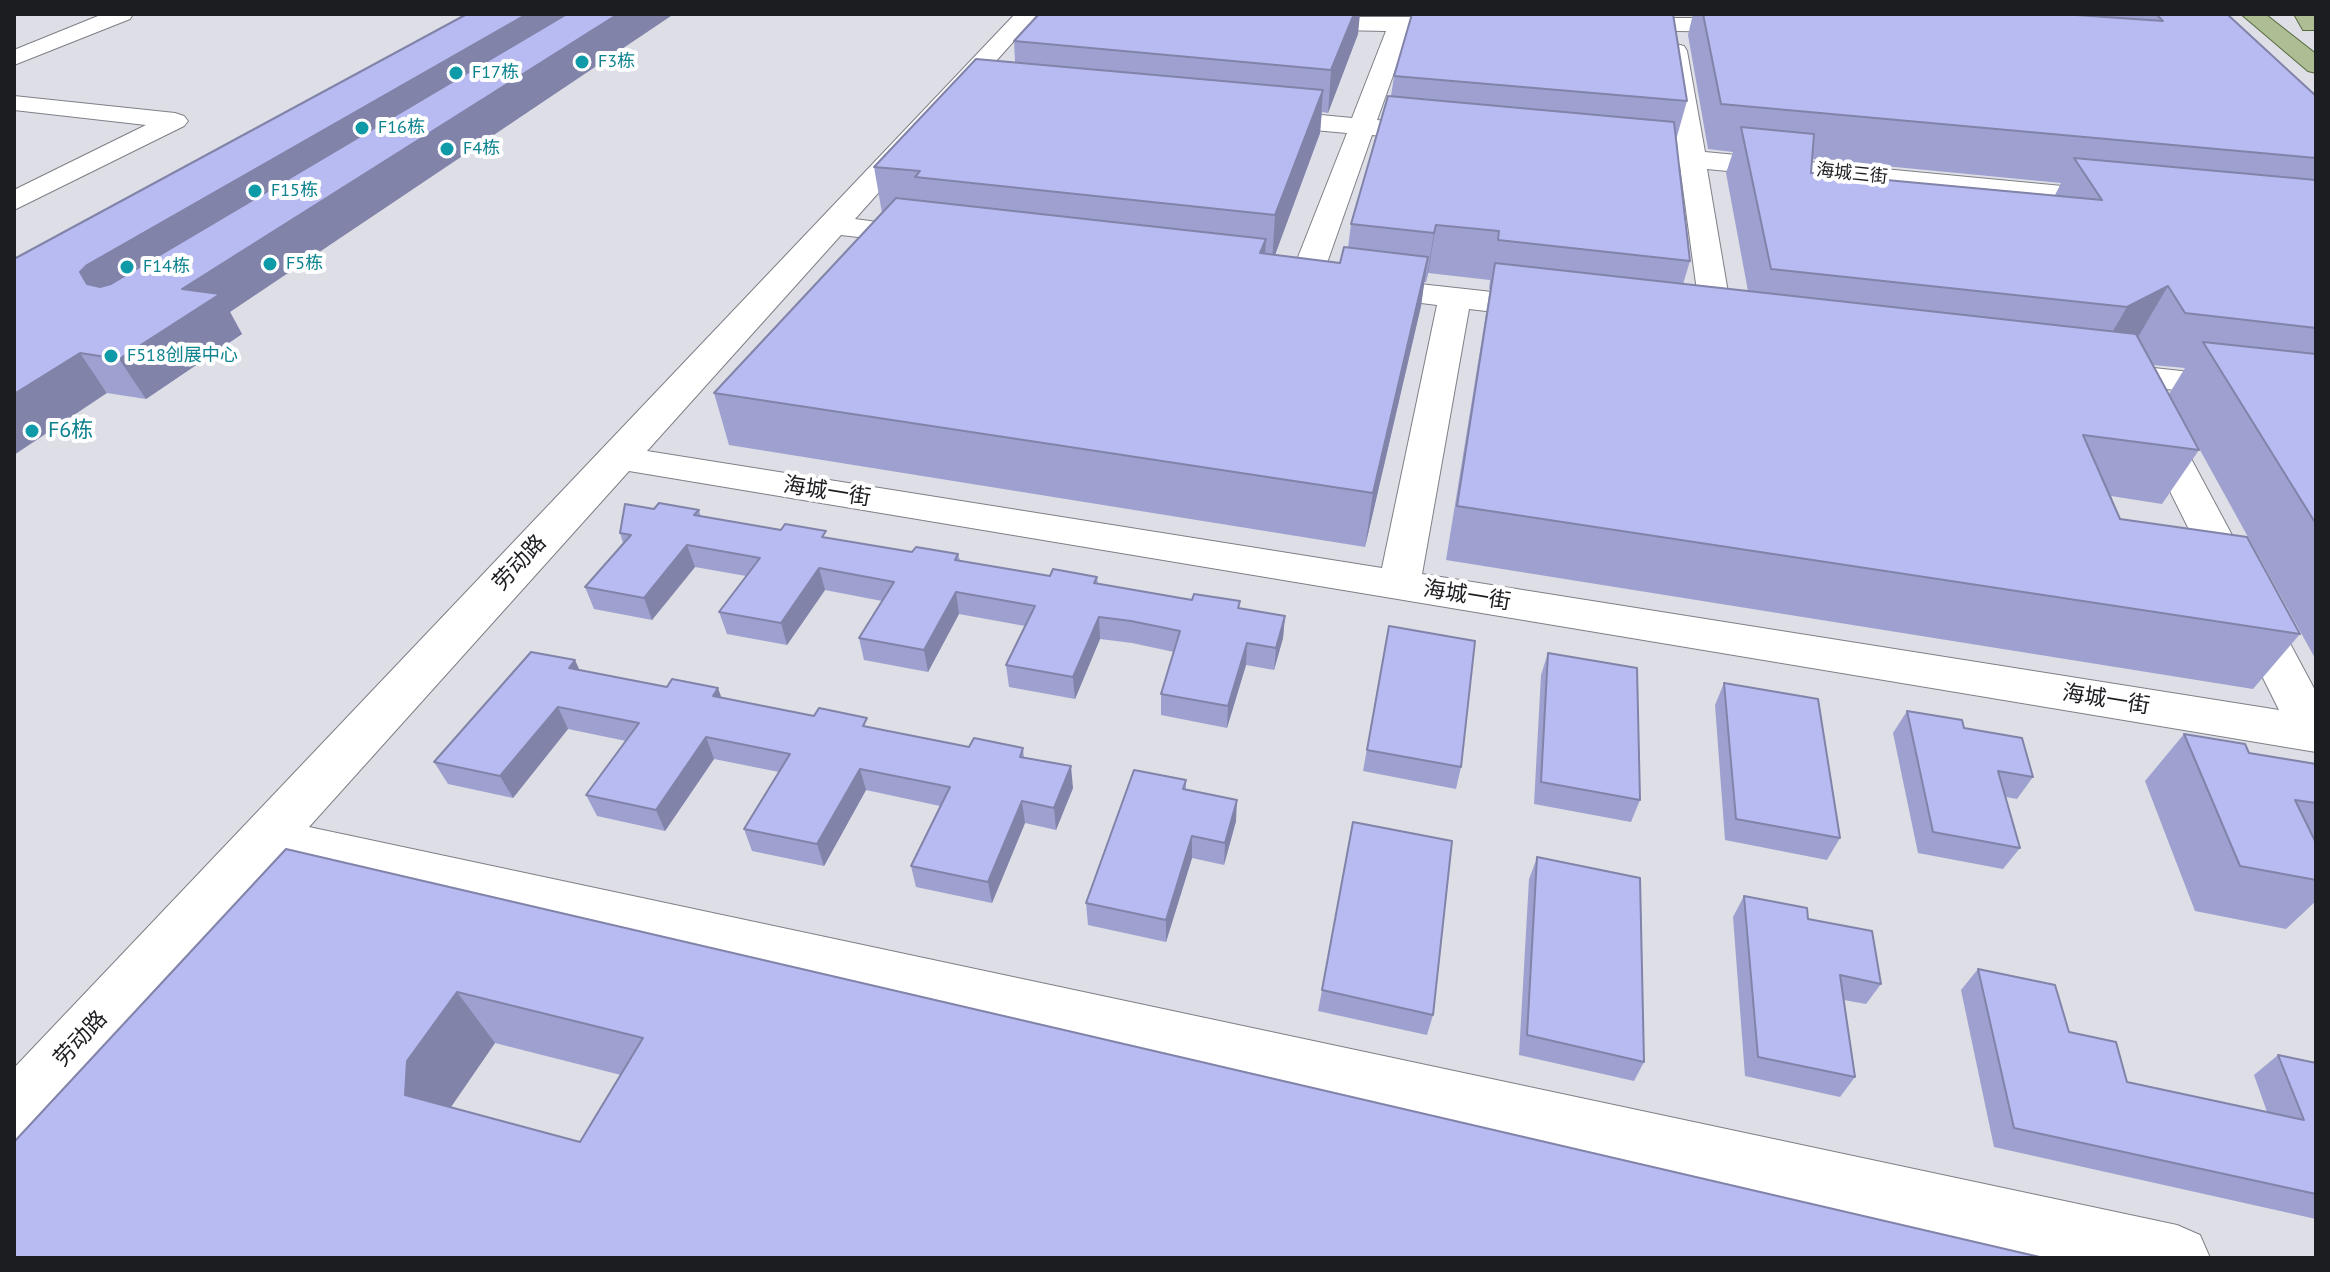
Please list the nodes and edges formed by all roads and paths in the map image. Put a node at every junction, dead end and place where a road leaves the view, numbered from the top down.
1 (122, 14) edge
2 (2253, 16) edge
3 (1032, 20) edge
4 (1273, 24) edge
5 (1400, 24) junction
6 (1490, 25) edge
7 (1596, 25) edge
8 (1672, 25) junction
9 (1767, 25) edge
10 (14, 58) edge
11 (2316, 66) edge
12 (14, 103) edge
13 (1238, 115) edge
14 (1361, 127) junction
15 (1456, 136) edge
16 (1598, 150) edge
17 (1693, 159) junction
18 (14, 201) edge
19 (2145, 203) edge
20 (832, 225) junction
21 (958, 240) edge
22 (1455, 297) junction
23 (1579, 312) edge
24 (1718, 328) edge
25 (2066, 368) edge
26 (2129, 375) junction
27 (2316, 397) edge
28 (617, 458) junction
29 (1399, 585) junction
30 (2316, 734) edge
31 (266, 839) junction
32 (14, 1112) edge
33 (2177, 1258) edge

1 - 10 street
2 - 11 main road
3 - 20 street, 劳动路
4 - 5 street
5 - 6 street
5 - 14 street
7 - 8 street
8 - 9 street
8 - 17 street
12 - 18 street
13 - 14 street
14 - 15 street
14 - 22 street
16 - 17 street, 海城三街
17 - 19 street, 海城三街
17 - 24 street
20 - 21 street
20 - 28 street, 劳动路
22 - 23 street
22 - 29 street
25 - 26 street
26 - 27 street
26 - 30 street
28 - 29 street, 海城一街
28 - 31 street, 劳动路
29 - 30 street, 海城一街
31 - 32 street, 劳动路
31 - 33 street

